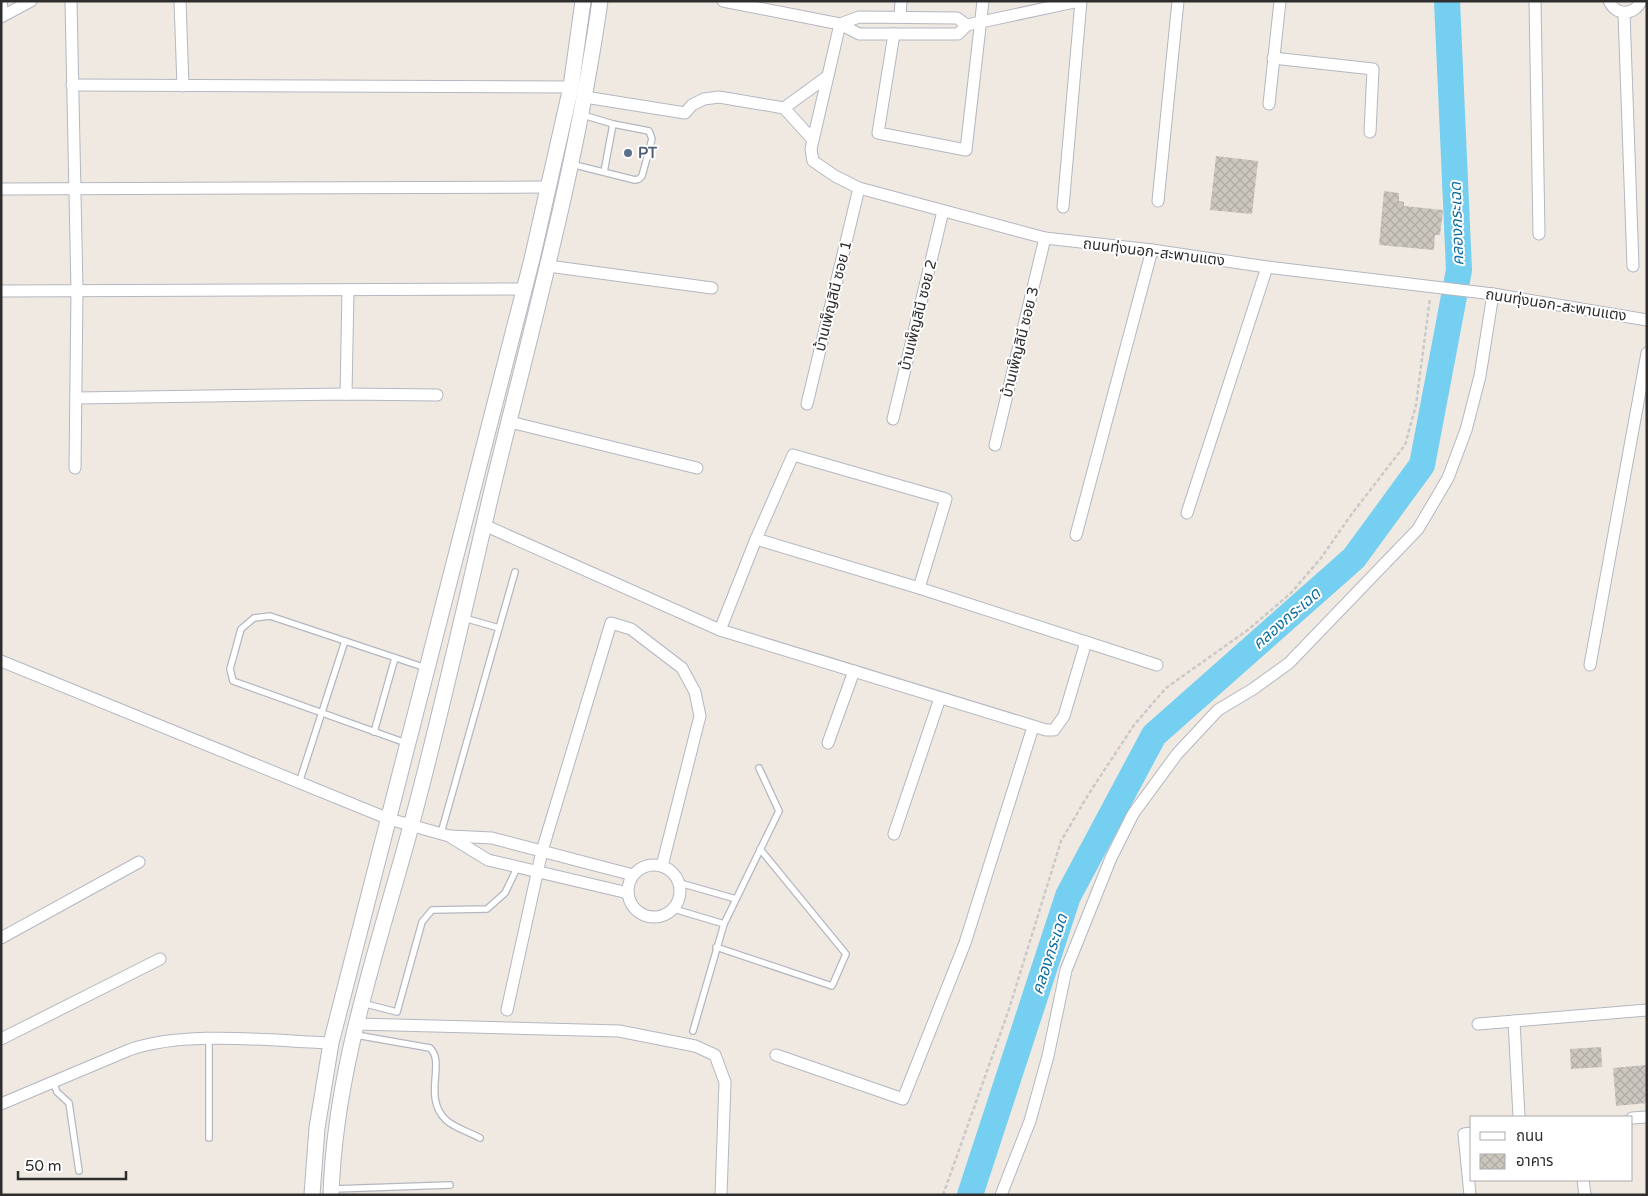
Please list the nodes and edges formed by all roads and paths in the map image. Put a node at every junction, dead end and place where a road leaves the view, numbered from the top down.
1 (4, 1) edge
2 (31, 1) edge
3 (70, 1) edge
4 (180, 1) edge
5 (583, 1) edge
6 (600, 1) edge
7 (723, 1) edge
8 (901, 1) edge
9 (983, 1) edge
10 (1080, 1) edge
11 (1178, 1) edge
12 (1280, 1) edge
13 (1535, 1) edge
14 (1609, 1) edge
15 (1641, 1) edge
16 (776, 7) edge
17 (1624, 13) junction
18 (3, 16) edge
19 (900, 17) junction
20 (982, 23) junction
21 (840, 24) junction
22 (967, 25) junction
23 (894, 34) junction
24 (1273, 58) junction
25 (828, 76) junction
26 (72, 85) junction
27 (183, 86) junction
28 (572, 87) junction
29 (585, 96) junction
30 (1269, 104) dead end
31 (784, 108) junction
32 (581, 114) junction
33 (613, 124) junction
34 (1370, 132) dead end
35 (813, 140) junction
36 (571, 164) junction
37 (604, 172) junction
38 (549, 187) junction
39 (1, 188) edge
40 (859, 188) junction
41 (74, 189) junction
42 (1158, 201) dead end
43 (1063, 206) dead end
44 (943, 211) junction
45 (1539, 234) dead end
46 (1045, 238) junction
47 (1152, 250) junction
48 (548, 266) junction
49 (1633, 266) dead end
50 (1267, 267) junction
51 (712, 288) dead end
52 (524, 289) junction
53 (77, 290) junction
54 (348, 290) junction
55 (1, 291) edge
56 (1493, 294) junction
57 (1647, 320) edge
58 (1647, 353) edge
59 (346, 394) junction
60 (437, 394) dead end
61 (77, 398) junction
62 (807, 404) dead end
63 (893, 419) dead end
64 (510, 422) junction
65 (995, 445) dead end
66 (75, 468) dead end
67 (697, 468) dead end
68 (1187, 513) dead end
69 (484, 525) junction
70 (1076, 535) dead end
71 (756, 539) junction
72 (515, 572) dead end
73 (919, 588) junction
74 (462, 618) junction
75 (499, 628) junction
76 (720, 630) junction
77 (345, 641) junction
78 (1086, 642) junction
79 (395, 658) junction
80 (3, 664) edge
81 (1157, 664) dead end
82 (1590, 666) dead end
83 (427, 669) junction
84 (854, 671) junction
85 (940, 698) junction
86 (322, 713) junction
87 (1033, 727) junction
88 (374, 732) junction
89 (828, 743) dead end
90 (408, 744) junction
91 (759, 768) dead end
92 (299, 783) junction
93 (389, 819) junction
94 (411, 826) junction
95 (894, 834) dead end
96 (445, 835) junction
97 (760, 849) junction
98 (542, 851) junction
99 (139, 862) dead end
100 (662, 866) junction
101 (517, 868) junction
102 (537, 872) junction
103 (633, 875) junction
104 (680, 883) junction
105 (628, 893) junction
106 (736, 899) junction
107 (674, 909) junction
108 (724, 924) junction
109 (1, 938) edge
110 (716, 947) junction
111 (160, 959) dead end
112 (362, 1003) junction
113 (507, 1010) dead end
114 (1647, 1010) edge
115 (1514, 1021) junction
116 (1478, 1024) dead end
117 (355, 1030) junction
118 (693, 1031) dead end
119 (1, 1039) edge
120 (209, 1039) junction
121 (331, 1043) junction
122 (776, 1055) dead end
123 (53, 1082) junction
124 (1, 1104) edge
125 (1519, 1116) edge
126 (1647, 1117) edge
127 (1633, 1118) edge
128 (1470, 1133) edge
129 (209, 1138) dead end
130 (480, 1138) dead end
131 (79, 1171) dead end
132 (1583, 1181) edge
133 (450, 1185) dead end
134 (331, 1192) edge
135 (312, 1195) edge
136 (721, 1195) edge
137 (1001, 1195) edge
138 (1470, 1195) edge
139 (1584, 1195) edge

1 - 18 lane
2 - 18 street
3 - 26 street
4 - 27 street
5 - 28 street
6 - 29 street
7 - 16 street
8 - 19 street
9 - 20 street
10 - 20 street
10 - 43 street
11 - 42 street
12 - 24 street
13 - 45 street
14 - 17 street
15 - 17 street
16 - 21 street
17 - 49 street
19 - 21 street
19 - 22 street
20 - 22 street
20 - 23 street
21 - 23 street
21 - 25 street, ถนนทุ่งนอก-สะพานแตง
22 - 23 street
24 - 30 street
24 - 34 street
25 - 31 street
25 - 35 street, ถนนทุ่งนอก-สะพานแตง
26 - 27 street
26 - 41 street
27 - 28 street
28 - 38 street
29 - 31 street
29 - 32 street
31 - 35 street
32 - 33 lane
32 - 36 street
33 - 37 lane
33 - 37 lane
35 - 40 street, ถนนทุ่งนอก-สะพานแตง
36 - 37 lane
36 - 48 street
38 - 41 street
38 - 52 street
39 - 41 street
40 - 44 street, ถนนทุ่งนอก-สะพานแตง
40 - 62 street, บ้านเพ็ญสินี ซอย 1
41 - 53 street
44 - 46 street, ถนนทุ่งนอก-สะพานแตง
44 - 63 street, บ้านเพ็ญสินี ซอย 2
46 - 47 street, ถนนทุ่งนอก-สะพานแตง
46 - 65 street, บ้านเพ็ญสินี ซอย 3
47 - 50 street, ถนนทุ่งนอก-สะพานแตง
47 - 70 street
48 - 51 street
48 - 64 street
50 - 56 street, ถนนทุ่งนอก-สะพานแตง
50 - 68 street
52 - 54 street
52 - 83 street
53 - 54 street
53 - 55 street
53 - 61 street
54 - 59 street
56 - 57 street, ถนนทุ่งนอก-สะพานแตง
56 - 137 street
58 - 82 street
59 - 60 street
59 - 61 street
61 - 66 street
64 - 67 street
64 - 69 street
69 - 74 street
69 - 76 street
71 - 73 street
71 - 73 street
71 - 76 street
72 - 75 lane
73 - 78 street
74 - 75 lane
74 - 94 street
75 - 96 lane
76 - 84 street
77 - 79 lane
77 - 86 lane
77 - 86 lane
78 - 81 street
78 - 87 street
79 - 83 lane
79 - 88 lane
80 - 92 street
83 - 90 street
84 - 85 street
84 - 89 street
85 - 87 street
85 - 95 street
86 - 88 lane
86 - 92 lane
87 - 122 street
88 - 90 lane
90 - 93 street
91 - 97 lane
92 - 93 street
93 - 94 street
93 - 121 street
94 - 96 street
94 - 112 street
96 - 98 street
96 - 101 street
97 - 106 lane
97 - 110 lane
98 - 100 street
98 - 102 street
98 - 103 street
99 - 109 street
100 - 103 street
100 - 104 street
101 - 102 street
101 - 112 lane
102 - 105 street
102 - 113 street
103 - 105 street
104 - 106 lane
104 - 107 street
105 - 107 street
106 - 108 lane
107 - 108 lane
108 - 110 lane
110 - 118 lane
111 - 119 street
112 - 117 street
114 - 115 street
115 - 116 street
115 - 125 street
117 - 130 lane
117 - 134 street
117 - 136 street
120 - 121 street
120 - 123 street
120 - 129 lane
121 - 135 street
123 - 124 street
123 - 131 lane
126 - 127 street
128 - 138 street
132 - 139 street
133 - 134 lane

